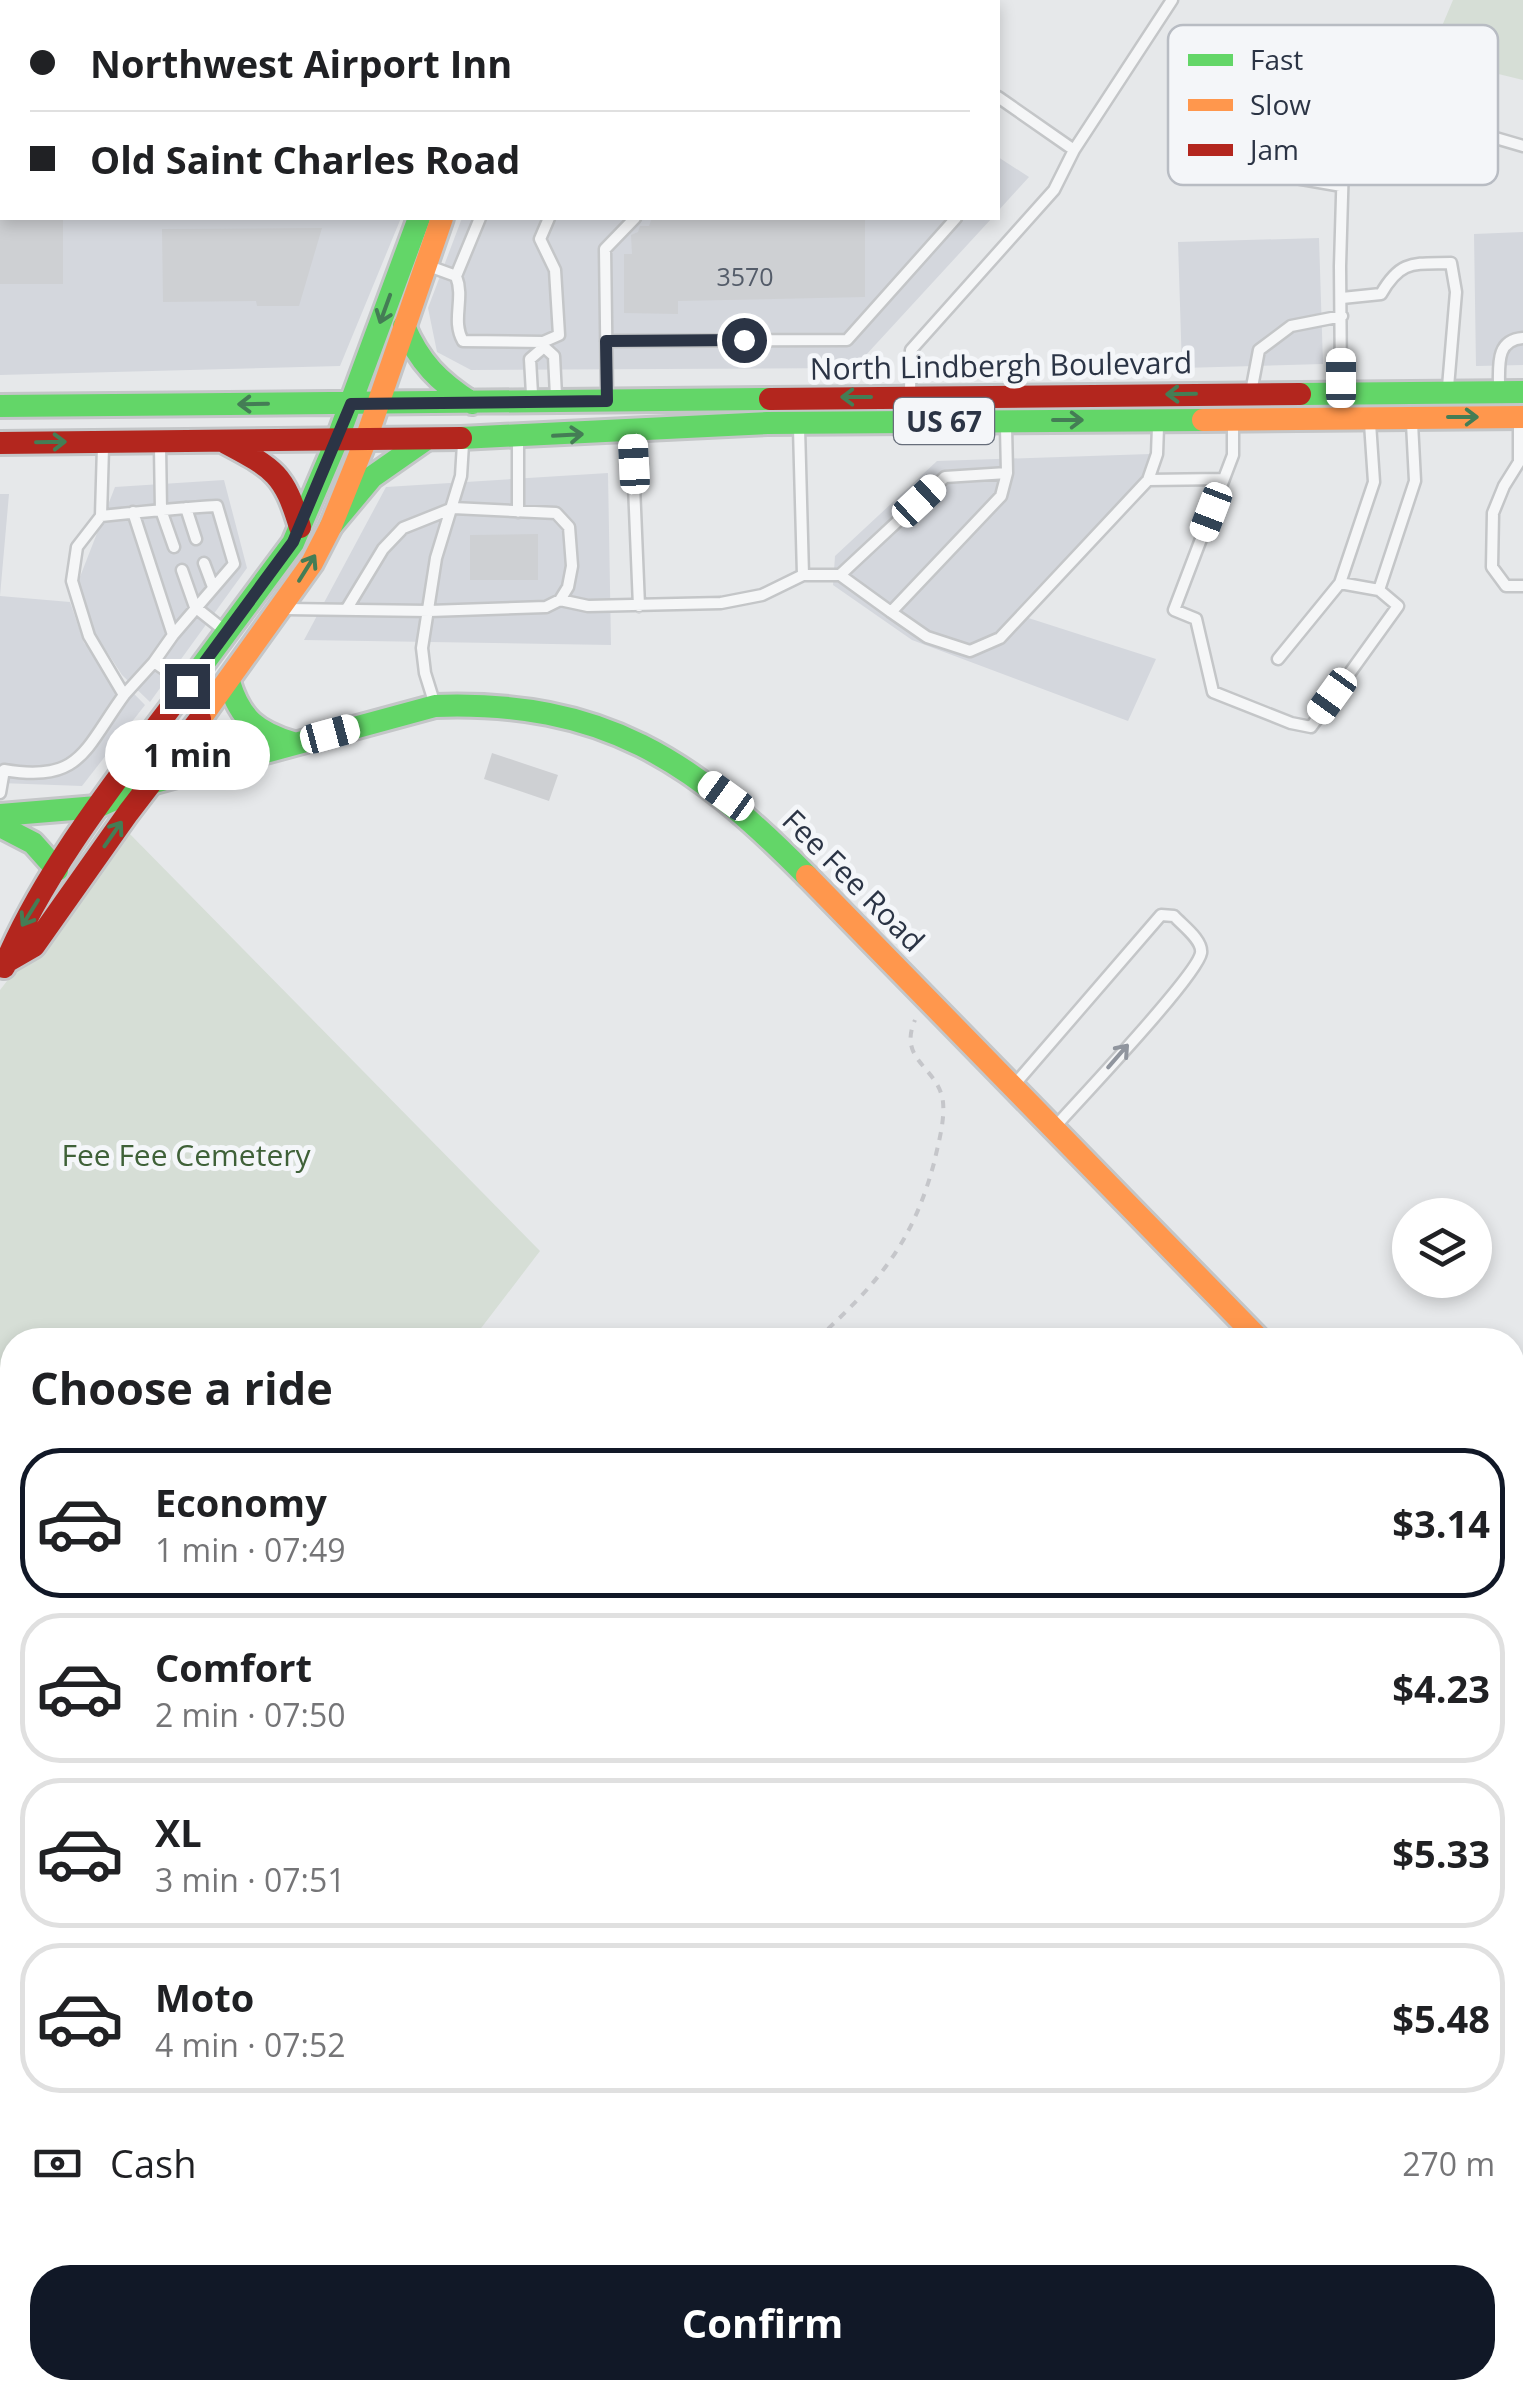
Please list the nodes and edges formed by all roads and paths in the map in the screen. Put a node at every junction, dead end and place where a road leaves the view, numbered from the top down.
1 (1172, 0) edge
2 (1000, 98) edge
3 (1498, 139) edge
4 (1523, 146) edge
5 (1074, 150) junction
6 (1336, 185) edge
7 (1342, 186) joint
8 (417, 220) edge
9 (441, 220) edge
10 (479, 220) edge
11 (548, 220) edge
12 (633, 220) edge
13 (954, 220) edge
14 (425, 264) junction
15 (456, 276) junction
16 (1342, 298) junction
17 (1342, 316) junction
18 (404, 326) junction
19 (1523, 338) edge
20 (606, 341) junction
21 (544, 345) junction
22 (1447, 392) junction
23 (1498, 392) junction
24 (1523, 392) edge
25 (1341, 393) junction
26 (1251, 394) junction
27 (910, 396) junction
28 (607, 401) junction
29 (532, 402) junction
30 (557, 402) junction
31 (378, 403) junction
32 (472, 403) junction
33 (351, 404) junction
34 (0, 406) edge
35 (1521, 416) edge
36 (1411, 417) junction
37 (1370, 418) junction
38 (1233, 419) junction
39 (1158, 420) junction
40 (1006, 421) junction
41 (799, 422) junction
42 (632, 431) junction
43 (518, 436) junction
44 (428, 438) junction
45 (463, 438) junction
46 (366, 439) junction
47 (103, 440) junction
48 (221, 440) junction
49 (337, 440) junction
50 (160, 441) junction
51 (0, 443) edge
52 (1007, 473) junction
53 (1148, 480) junction
54 (1224, 480) junction
55 (186, 508) junction
56 (453, 508) junction
57 (161, 510) junction
58 (133, 512) junction
59 (518, 512) junction
60 (102, 516) junction
61 (300, 526) junction
62 (331, 526) junction
63 (196, 539) dead end
64 (174, 547) dead end
65 (204, 562) dead end
66 (182, 570) dead end
67 (840, 575) junction
68 (803, 576) junction
69 (1340, 583) junction
70 (1523, 586) edge
71 (213, 588) junction
72 (1379, 590) junction
73 (560, 600) junction
74 (639, 606) junction
75 (195, 608) junction
76 (280, 609) junction
77 (346, 610) junction
78 (430, 611) junction
79 (891, 612) junction
80 (228, 634) junction
81 (173, 635) junction
82 (250, 651) junction
83 (1278, 659) dead end
84 (154, 662) junction
85 (229, 682) junction
86 (187, 686) junction
87 (124, 695) junction
88 (436, 706) junction
89 (294, 743) junction
90 (151, 784) junction
91 (0, 793) edge
92 (96, 807) junction
93 (0, 815) edge
94 (0, 826) edge
95 (57, 870) junction
96 (4, 967) edge
97 (928, 998) junction
98 (1013, 1086) junction
99 (1054, 1128) junction
100 (828, 1328) edge
101 (1248, 1328) edge

1 - 5 lane
2 - 5 lane
3 - 4 lane
5 - 27 lane
6 - 7 lane
7 - 16 lane
8 -> 33 main road
9 - 14 main road
10 - 15 lane
11 - 21 lane
12 - 20 lane
13 - 20 lane
14 - 15 lane
14 - 18 main road
15 - 21 lane
16 - 17 lane
16 - 22 lane
17 - 25 lane
17 - 26 lane
18 - 31 main road
18 - 32 main road
19 - 23 lane
20 - 28 lane
21 - 29 lane
21 - 30 lane
22 - 23 main road, North Lindbergh Boulevard / US 67
22 - 25 main road, North Lindbergh Boulevard / US 67
23 - 24 main road, North Lindbergh Boulevard / US 67
25 - 26 main road, North Lindbergh Boulevard / US 67
26 -> 27 main road, North Lindbergh Boulevard / US 67
27 -> 28 main road, North Lindbergh Boulevard / US 67
28 - 30 main road, North Lindbergh Boulevard / US 67
29 - 30 main road, North Lindbergh Boulevard / US 67
29 - 32 main road, North Lindbergh Boulevard / US 67
31 - 32 main road, North Lindbergh Boulevard / US 67
31 - 33 main road, North Lindbergh Boulevard / US 67
31 - 46 main road
33 -> 34 main road, North Lindbergh Boulevard / US 67
33 - 49 main road
36 -> 35 main road, North Lindbergh Boulevard / US 67
35 - 70 lane
36 - 37 main road, North Lindbergh Boulevard / US 67
36 - 72 lane
37 - 38 main road, North Lindbergh Boulevard / US 67
37 - 69 lane
38 - 39 main road, North Lindbergh Boulevard / US 67
38 - 54 lane
40 -> 39 main road, North Lindbergh Boulevard / US 67
39 - 53 lane
40 - 41 main road, North Lindbergh Boulevard / US 67
40 - 52 lane
41 - 42 main road, North Lindbergh Boulevard / US 67
41 - 68 lane
43 -> 42 main road, North Lindbergh Boulevard / US 67
42 - 74 lane
43 - 45 main road, North Lindbergh Boulevard / US 67
43 - 59 lane
44 - 45 main road, North Lindbergh Boulevard / US 67
44 - 46 main road, North Lindbergh Boulevard / US 67
44 - 62 main road
45 - 56 lane
46 - 49 main road, North Lindbergh Boulevard / US 67
46 - 62 main road
47 - 50 main road, North Lindbergh Boulevard / US 67
51 -> 47 main road, North Lindbergh Boulevard / US 67
47 - 60 lane
48 - 49 main road, North Lindbergh Boulevard / US 67
48 - 50 main road, North Lindbergh Boulevard / US 67
48 - 61 main road
49 - 61 main road
50 - 57 lane
52 - 67 lane
52 - 79 lane
53 - 54 lane
53 - 79 lane
54 - 72 lane
55 - 57 lane
55 - 63 lane
55 - 71 lane
56 - 59 lane
56 - 77 lane
56 - 78 lane
57 - 58 lane
57 - 64 lane
58 - 60 lane
58 - 81 lane
59 - 73 lane
60 - 87 lane
61 - 80 main road
76 -> 62 main road
65 - 71 lane
66 - 75 lane
67 - 68 lane
67 - 79 lane
68 - 74 lane
69 - 72 lane
69 - 83 lane
71 - 75 lane
73 - 74 lane
73 - 78 lane
75 - 80 lane
75 - 81 lane
76 - 77 lane
76 - 82 main road
77 - 78 lane
78 - 88 lane
80 - 82 main road
80 - 86 main road
81 - 84 lane
82 - 85 main road
84 - 86 lane
84 - 87 lane
85 - 89 main road
85 - 90 main road
86 - 92 main road
87 - 91 lane
88 - 89 main road, Fee Fee Road
88 - 97 main road, Fee Fee Road
89 - 90 main road, Fee Fee Road
90 - 92 main road, Fee Fee Road
96 -> 90 main road
92 - 93 main road, Fee Fee Road
92 - 95 main road
94 - 95 main road
95 -> 96 main road
97 - 98 main road, Fee Fee Road
97 - 100 path
98 - 99 main road, Fee Fee Road
99 -> 98 lane
99 - 101 main road, Fee Fee Road

